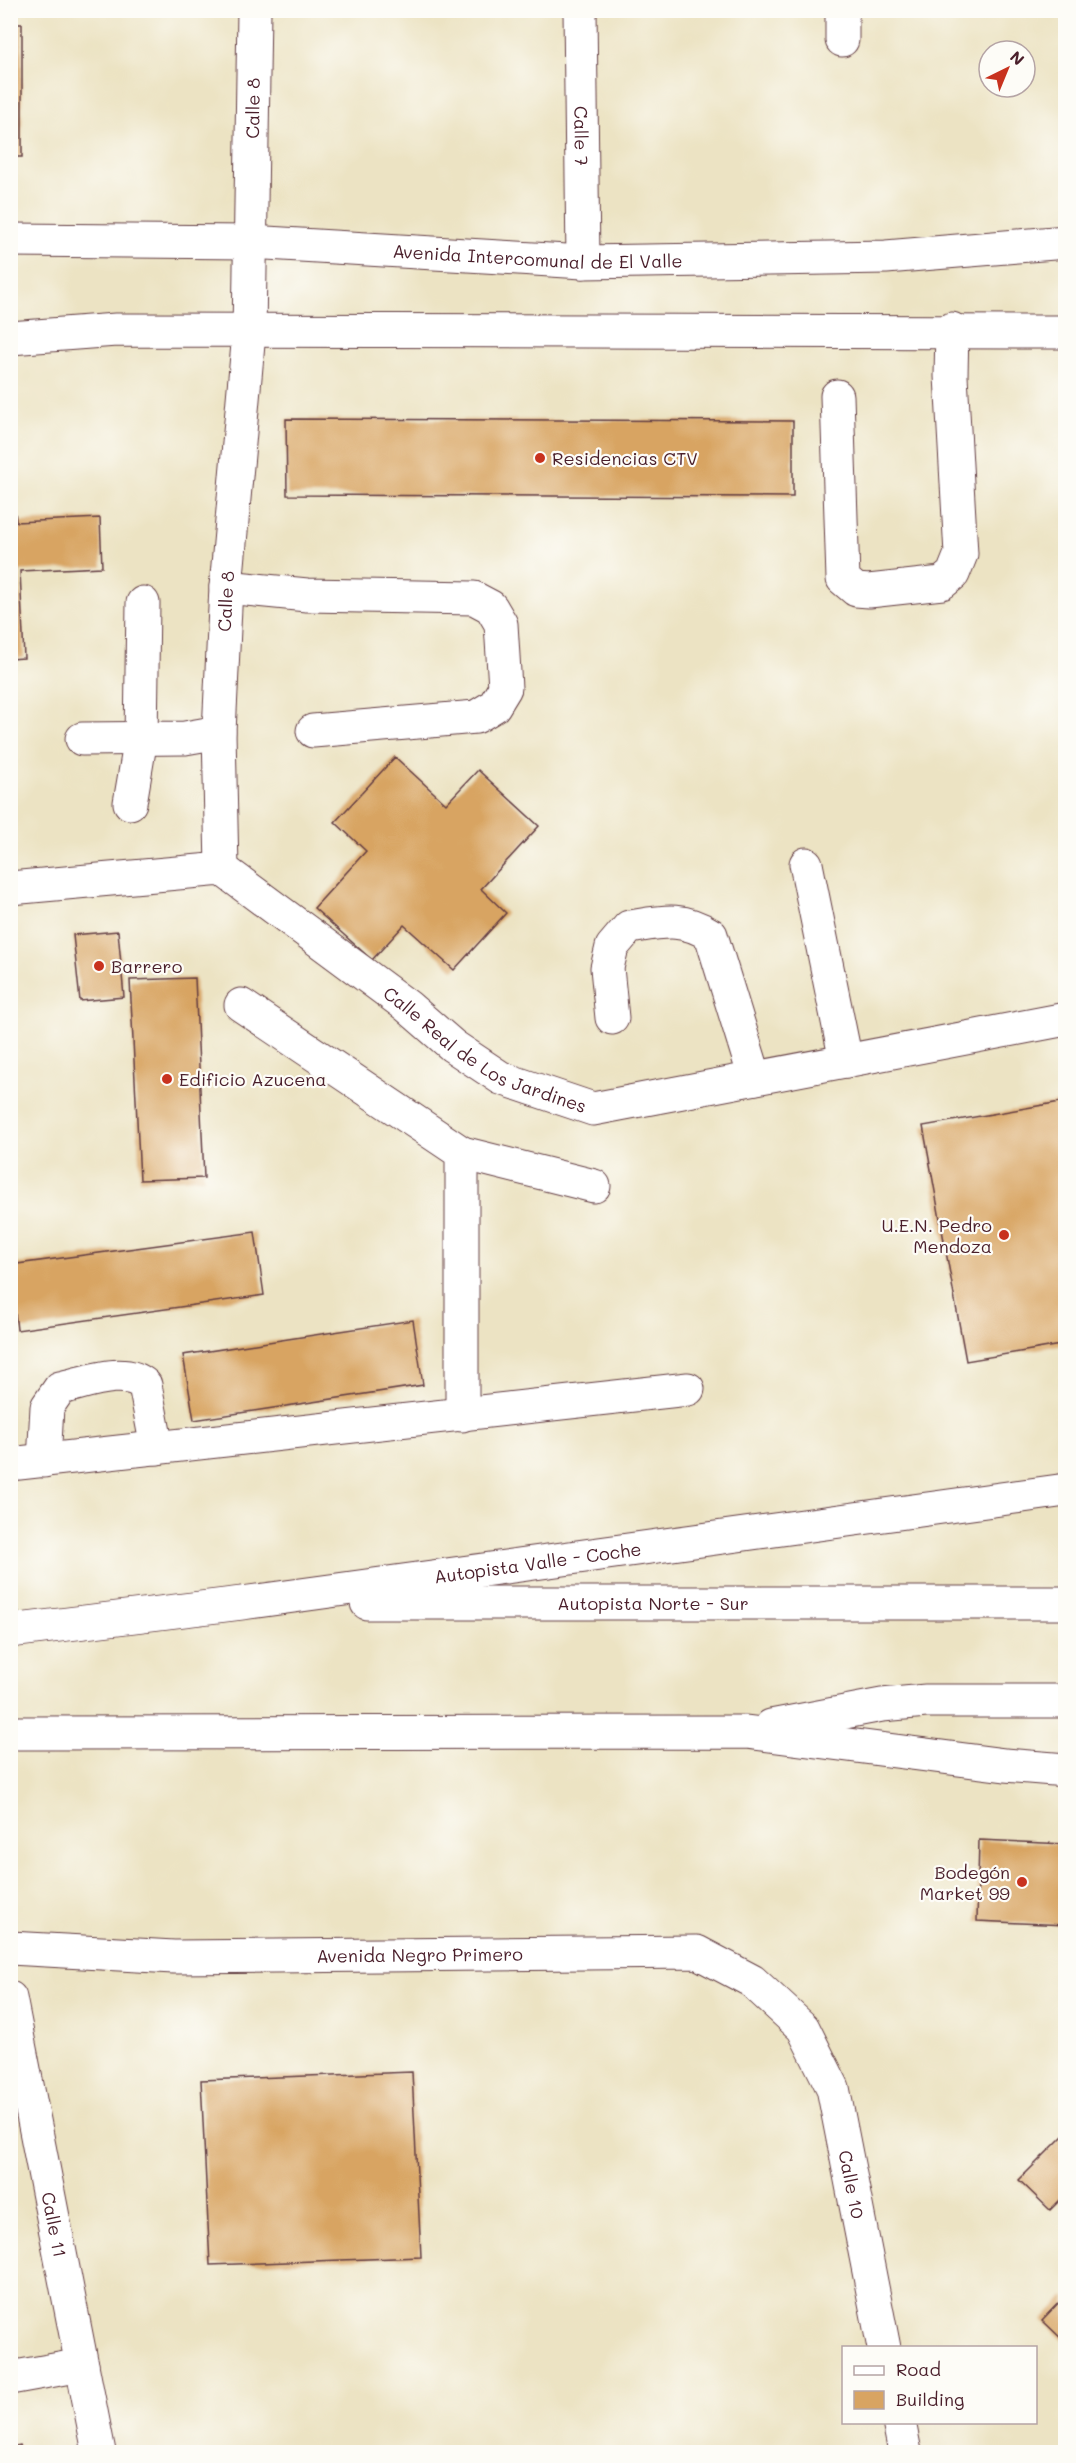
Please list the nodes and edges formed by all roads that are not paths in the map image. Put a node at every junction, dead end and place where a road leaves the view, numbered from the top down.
1 (254, 10) edge
2 (580, 10) edge
3 (10, 240) edge
4 (250, 242) junction
5 (1065, 242) edge
6 (583, 262) junction
7 (952, 329) junction
8 (1065, 332) edge
9 (249, 333) junction
10 (10, 338) edge
11 (837, 396) dead end
12 (226, 587) junction
13 (143, 603) dead end
14 (313, 731) dead end
15 (219, 732) junction
16 (141, 738) junction
17 (82, 739) dead end
18 (130, 803) dead end
19 (806, 864) dead end
20 (222, 869) junction
21 (10, 888) edge
22 (241, 1005) dead end
23 (612, 1018) dead end
24 (1065, 1018) edge
25 (846, 1061) junction
26 (755, 1078) junction
27 (462, 1153) junction
28 (594, 1186) dead end
29 (688, 1389) dead end
30 (462, 1415) junction
31 (157, 1448) junction
32 (44, 1461) junction
33 (10, 1464) edge
34 (1065, 1490) edge
35 (242, 1603) junction
36 (1065, 1603) edge
37 (10, 1631) edge
38 (1065, 1701) edge
39 (746, 1732) junction
40 (10, 1733) edge
41 (1065, 1770) edge
42 (10, 1948) edge
43 (10, 1998) edge
44 (803, 2028) joint
45 (884, 2346) edge
46 (82, 2365) junction
47 (10, 2378) edge
48 (899, 2424) edge
49 (99, 2452) edge
50 (905, 2452) edge

1 - 4 main road, Calle 8
2 - 6 main road, Calle 7
3 - 4 main road, Avenida Intercomunal de El Valle
4 - 6 main road, Avenida Intercomunal de El Valle
4 - 9 main road, Calle 8
5 - 6 main road, Avenida Intercomunal de El Valle
7 - 8 main road
7 - 9 main road
7 - 11 main road
9 - 10 main road
9 - 12 main road, Calle 8
12 - 14 main road
12 - 15 main road, Calle 8
13 - 16 main road
15 - 16 main road
15 - 20 main road, Calle 8
16 - 17 main road
16 - 18 main road
19 - 25 main road
20 - 21 main road
20 - 26 main road, Calle Real de Los Jardines
22 - 27 main road
23 - 26 main road
24 - 25 main road, Calle Real de Los Jardines
25 - 26 main road, Calle Real de Los Jardines
27 - 28 main road
27 - 30 main road
29 - 30 main road
30 - 31 main road
31 - 32 main road
31 - 32 main road
32 - 33 main road
34 - 35 main road, Autopista Valle - Coche
35 - 36 main road, Autopista Norte - Sur
35 - 37 main road, Autopista Valle - Coche
38 - 39 main road
39 - 40 main road
39 - 41 main road
42 - 44 main road, Avenida Negro Primero
43 - 46 main road, Calle 11
44 - 45 main road, Calle 10
46 - 47 main road
46 - 49 main road, Calle 11
48 - 50 main road

